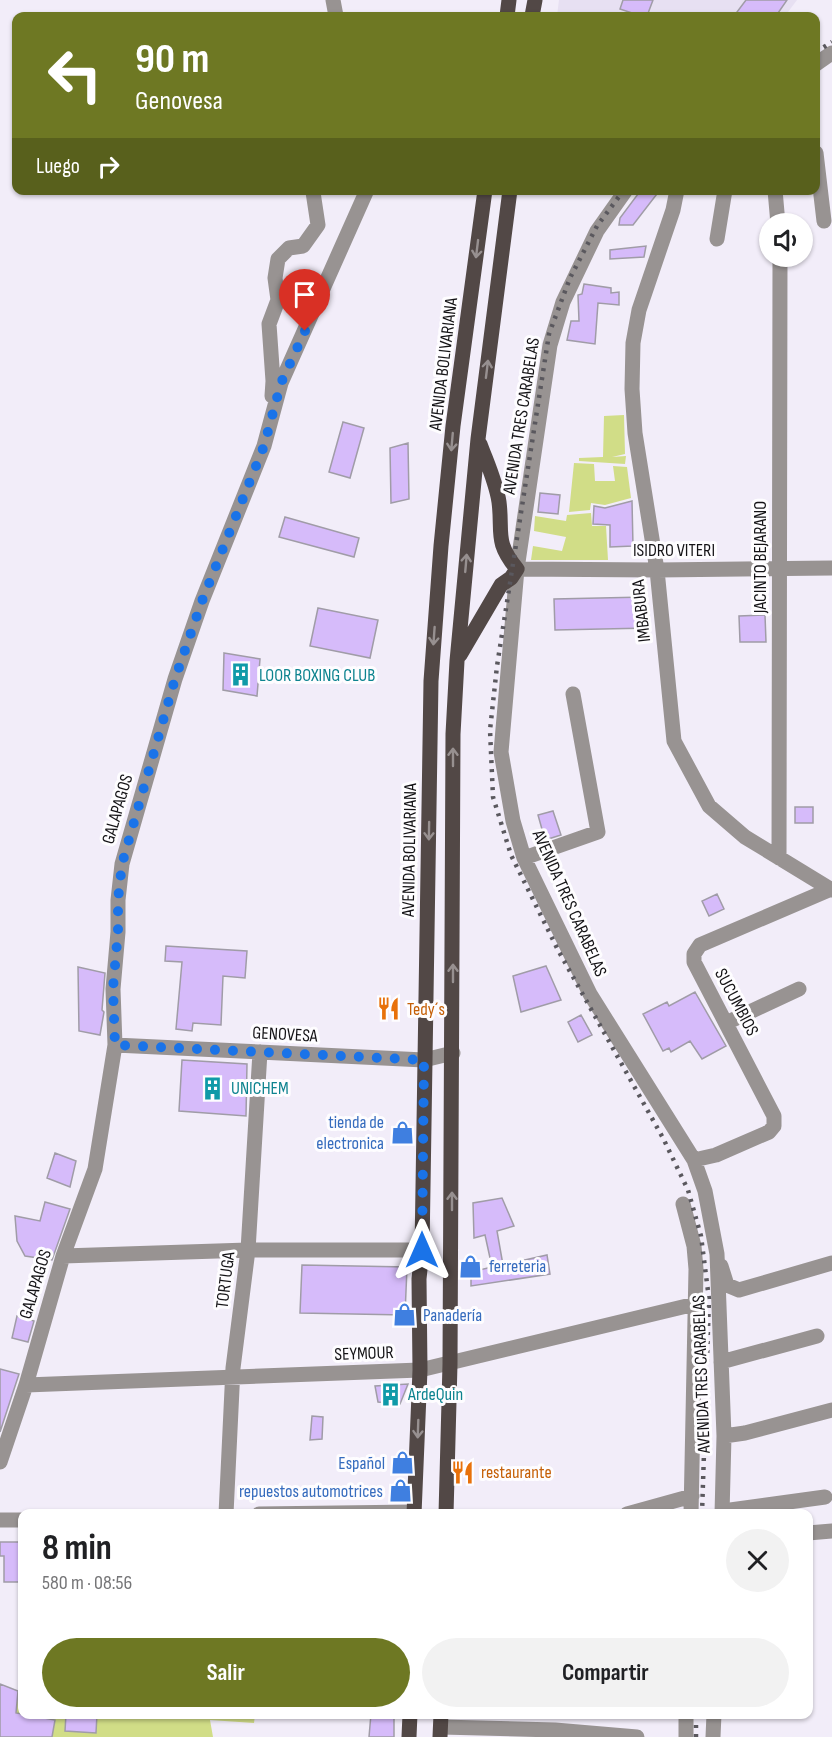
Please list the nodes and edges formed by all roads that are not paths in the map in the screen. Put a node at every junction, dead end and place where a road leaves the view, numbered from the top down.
1 (820, 187) edge
2 (313, 195) edge
3 (366, 195) edge
4 (484, 195) edge
5 (509, 195) edge
6 (622, 195) edge
7 (676, 195) edge
8 (724, 195) edge
9 (775, 195) edge
10 (777, 213) edge
11 (824, 221) dead end
12 (717, 239) dead end
13 (780, 267) edge
14 (273, 414) junction
15 (478, 439) junction
16 (517, 568) junction
17 (832, 568) edge
18 (779, 569) junction
19 (657, 570) junction
20 (458, 661) junction
21 (573, 694) dead end
22 (524, 858) junction
23 (779, 858) junction
24 (831, 889) edge
25 (799, 989) dead end
26 (726, 1023) junction
27 (115, 1045) junction
28 (260, 1052) junction
29 (453, 1053) junction
30 (424, 1060) junction
31 (694, 1160) junction
32 (683, 1204) dead end
33 (248, 1250) junction
34 (422, 1250) junction
35 (717, 1254) junction
36 (63, 1256) junction
37 (832, 1263) edge
38 (695, 1304) junction
39 (817, 1336) dead end
40 (721, 1362) junction
41 (450, 1364) junction
42 (420, 1370) junction
43 (233, 1377) junction
44 (26, 1385) junction
45 (832, 1410) edge
46 (724, 1436) junction
47 (0, 1462) edge
48 (692, 1497) junction
49 (825, 1497) dead end
50 (226, 1509) edge
51 (414, 1509) edge
52 (446, 1509) edge
53 (646, 1509) edge
54 (691, 1509) edge
55 (723, 1509) edge
56 (743, 1509) edge
57 (0, 1520) edge
58 (18, 1520) edge
59 (832, 1531) edge
60 (813, 1533) edge
61 (410, 1719) edge
62 (686, 1719) edge
63 (714, 1719) edge
64 (441, 1726) edge
65 (409, 1737) edge
66 (637, 1737) edge
67 (686, 1737) edge
68 (714, 1737) edge

1 - 11 street
2 - 14 street
3 - 14 street, GALAPAGOS
4 -> 30 main road, AVENIDA BOLIVARIANA
15 -> 5 main road
6 - 16 street, AVENIDA TRES CARABELAS
7 - 19 street, IMBABURA
8 - 12 street
9 - 10 street
13 - 18 street, JACINTO BEJARANO
14 - 27 street, GALAPAGOS
15 - 16 main road
20 -> 15 main road
16 - 19 street, ISIDRO VITERI
16 - 20 main road
16 - 22 street, AVENIDA TRES CARABELAS
17 - 18 street, ISIDRO VITERI
18 - 19 street, ISIDRO VITERI
18 - 23 street, JACINTO BEJARANO
19 - 23 street, IMBABURA
29 -> 20 main road
21 - 22 street
22 - 31 street, AVENIDA TRES CARABELAS
23 - 24 street, IMBABURA
24 - 26 street, SUCUMBIOS
25 - 26 street
26 - 31 street, SUCUMBIOS
27 - 28 street, GENOVESA
27 - 36 street, GALAPAGOS
28 - 30 street, GENOVESA
28 - 33 street, TORTUGA
29 - 30 street, GENOVESA
41 -> 29 main road
30 - 34 main road, AVENIDA BOLIVARIANA
31 - 35 street, AVENIDA TRES CARABELAS
32 - 38 street
33 - 34 street
33 - 36 street
33 - 43 street, TORTUGA
34 - 42 main road, AVENIDA BOLIVARIANA
35 - 37 street
35 - 40 street, AVENIDA TRES CARABELAS
36 - 44 street, GALAPAGOS
38 - 41 street, SEYMOUR
38 - 48 street
39 - 40 street
40 - 46 street, AVENIDA TRES CARABELAS
41 - 42 street, SEYMOUR
41 - 52 main road
42 - 43 street, SEYMOUR
42 -> 51 main road, AVENIDA BOLIVARIANA
43 - 44 street, SEYMOUR
43 - 50 street, TORTUGA
44 - 47 street, GALAPAGOS
45 - 46 street
46 - 55 street, AVENIDA TRES CARABELAS
48 - 53 street
48 - 54 street
49 - 56 street
57 - 58 street
59 - 60 street
61 - 65 main road
62 - 67 street
63 - 68 street
64 - 66 street

